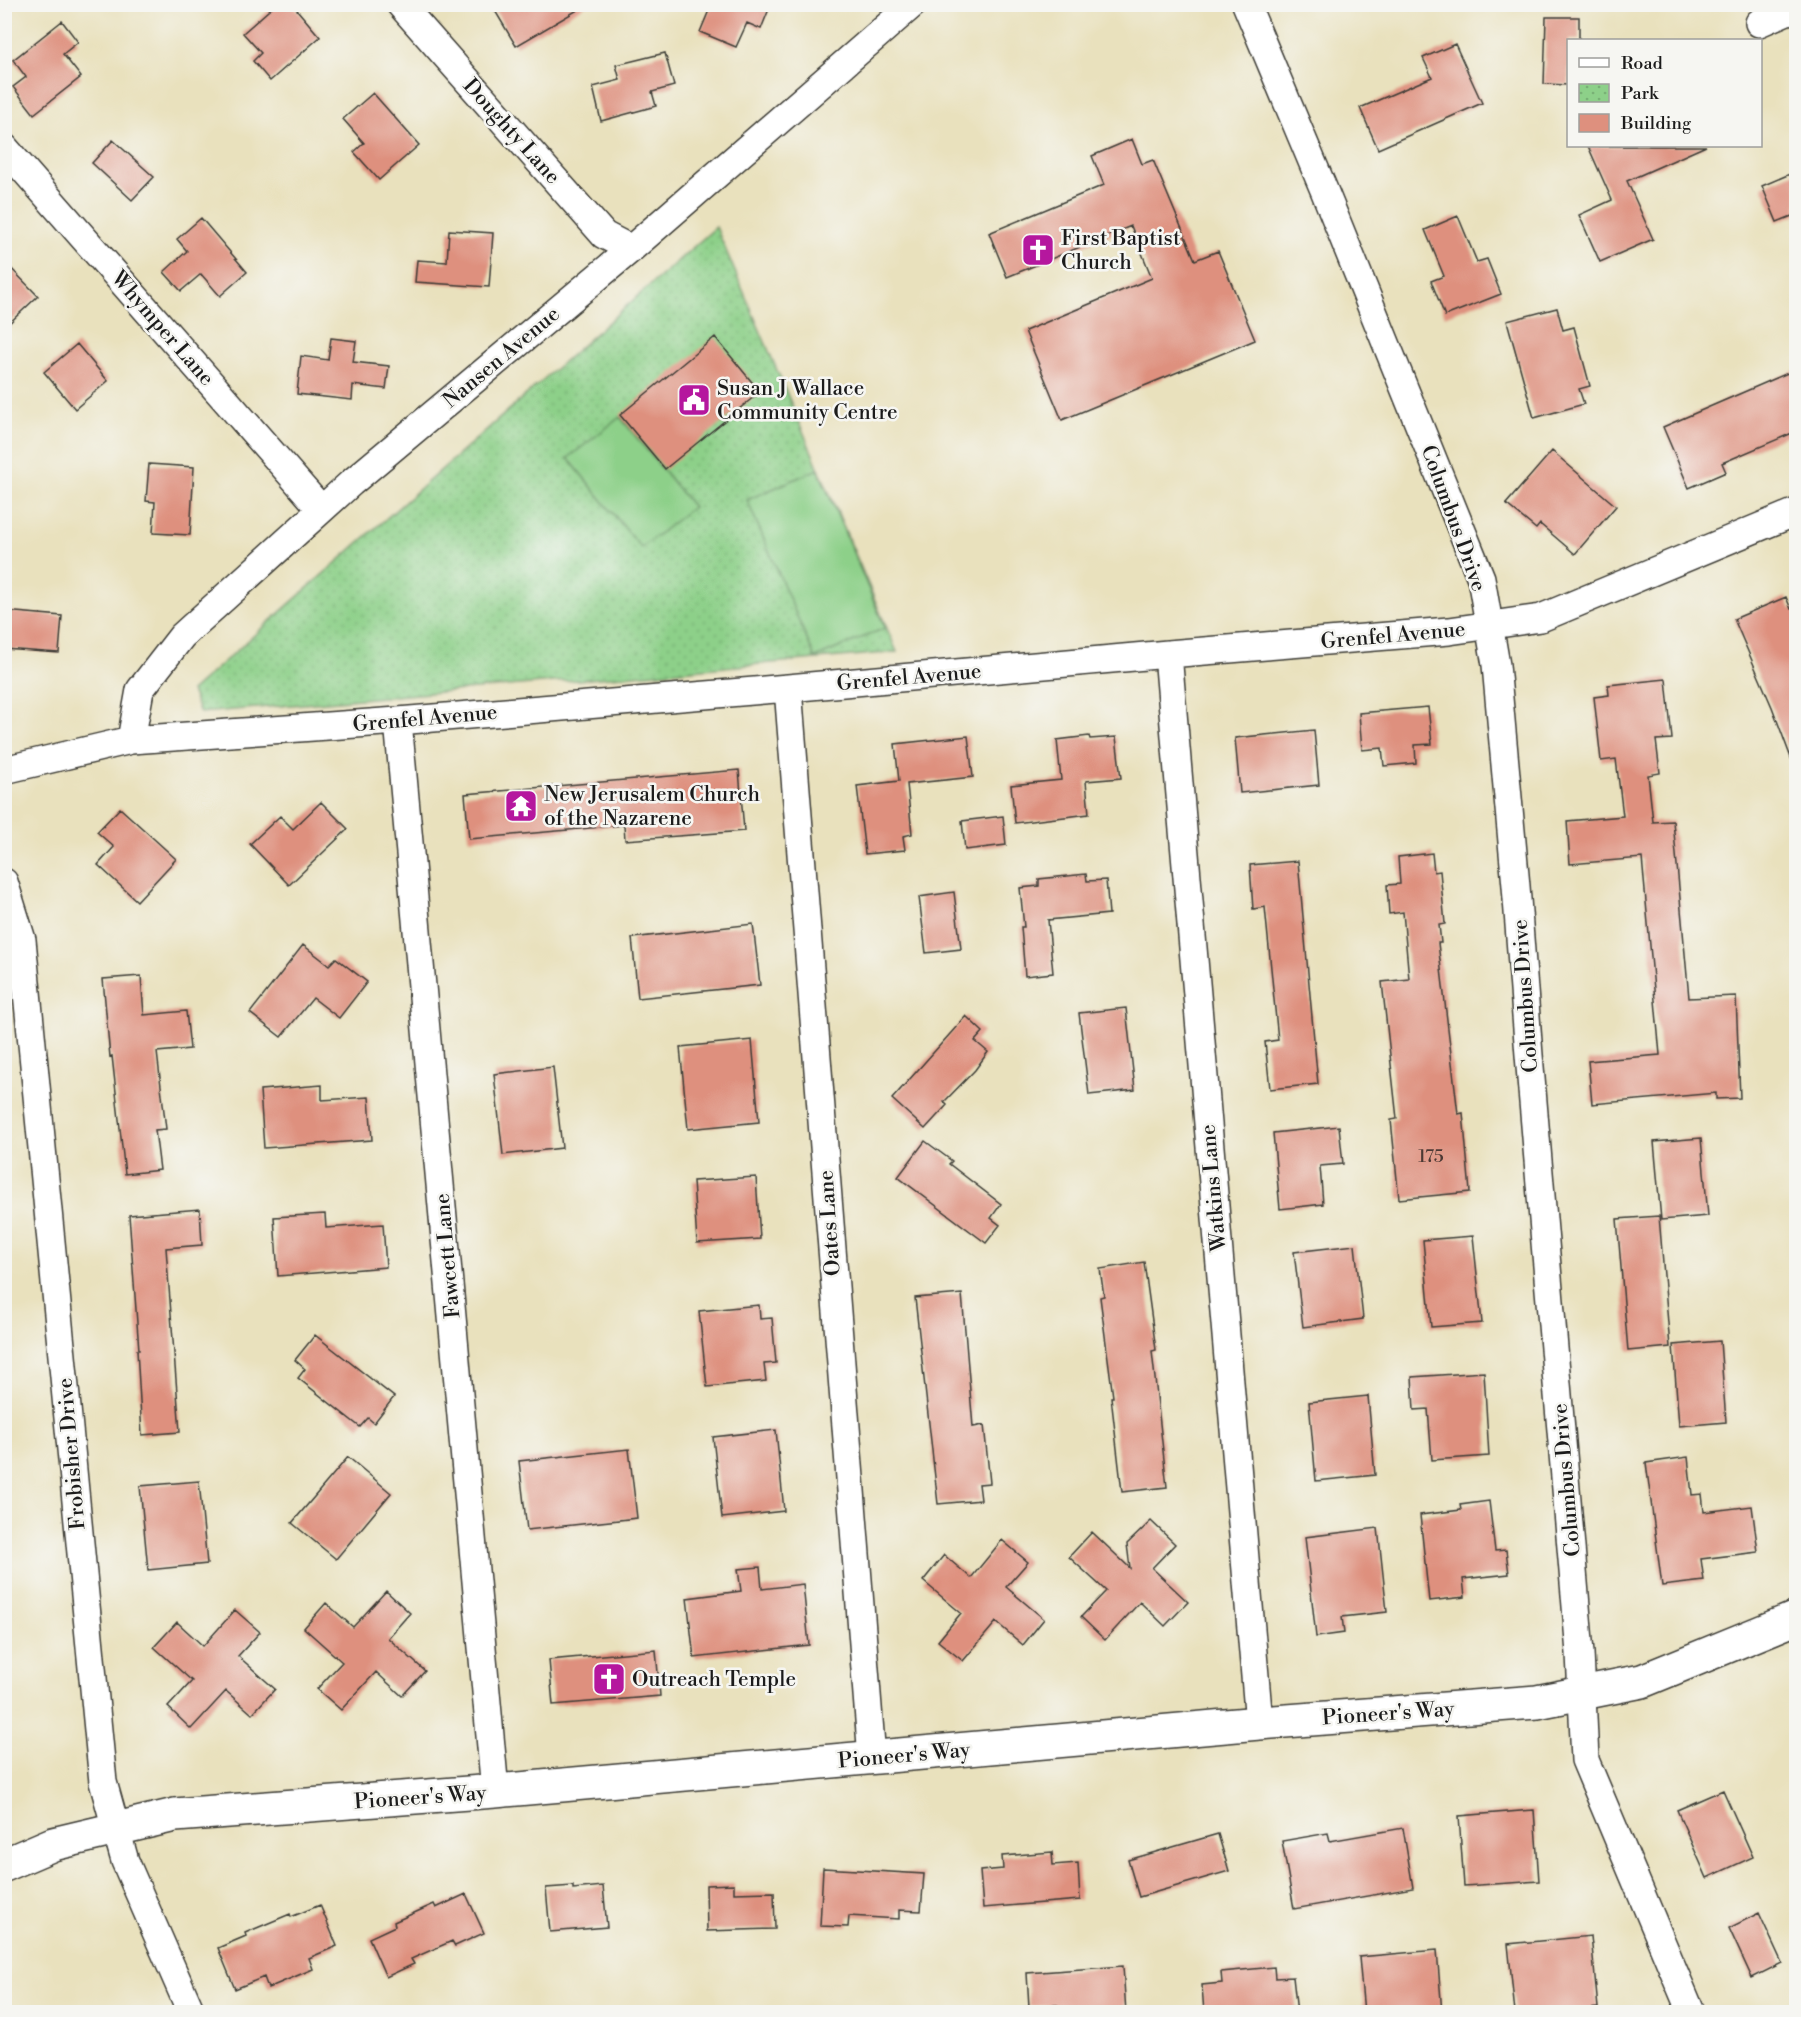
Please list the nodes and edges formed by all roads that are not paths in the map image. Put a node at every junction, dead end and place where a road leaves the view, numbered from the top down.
1 (400, 4) edge
2 (1245, 4) edge
3 (910, 6) edge
4 (1797, 7) edge
5 (1759, 22) dead end
6 (4, 147) edge
7 (631, 249) junction
8 (321, 509) junction
9 (1797, 512) edge
10 (1489, 626) junction
11 (1168, 654) junction
12 (788, 688) junction
13 (398, 721) junction
14 (131, 740) junction
15 (4, 770) edge
16 (4, 882) edge
17 (1797, 1618) edge
18 (1582, 1694) junction
19 (1259, 1723) junction
20 (872, 1758) junction
21 (495, 1791) junction
22 (116, 1829) junction
23 (4, 1865) edge
24 (191, 2013) edge
25 (1691, 2013) edge

1 - 7 street, Doughty Lane
2 - 10 street, Columbus Drive
3 - 7 street, Nansen Avenue
4 - 5 street
6 - 8 street, Whymper Lane
7 - 8 street, Nansen Avenue
8 - 14 street, Nansen Avenue
9 - 10 street, Grenfel Avenue
10 - 11 street, Grenfel Avenue
10 - 18 street, Columbus Drive
11 - 12 street, Grenfel Avenue
11 - 19 street, Watkins Lane
12 - 13 street, Grenfel Avenue
12 - 20 street, Oates Lane
13 - 14 street, Grenfel Avenue
13 - 21 street, Fawcett Lane
14 - 15 street, Grenfel Avenue
16 - 22 street, Frobisher Drive
17 - 18 main road, Pioneer's Way
18 - 19 main road, Pioneer's Way
18 - 25 street, Columbus Drive
19 - 20 main road, Pioneer's Way
20 - 21 main road, Pioneer's Way
21 - 22 main road, Pioneer's Way
22 - 23 main road, Pioneer's Way
22 - 24 street, Frobisher Drive

